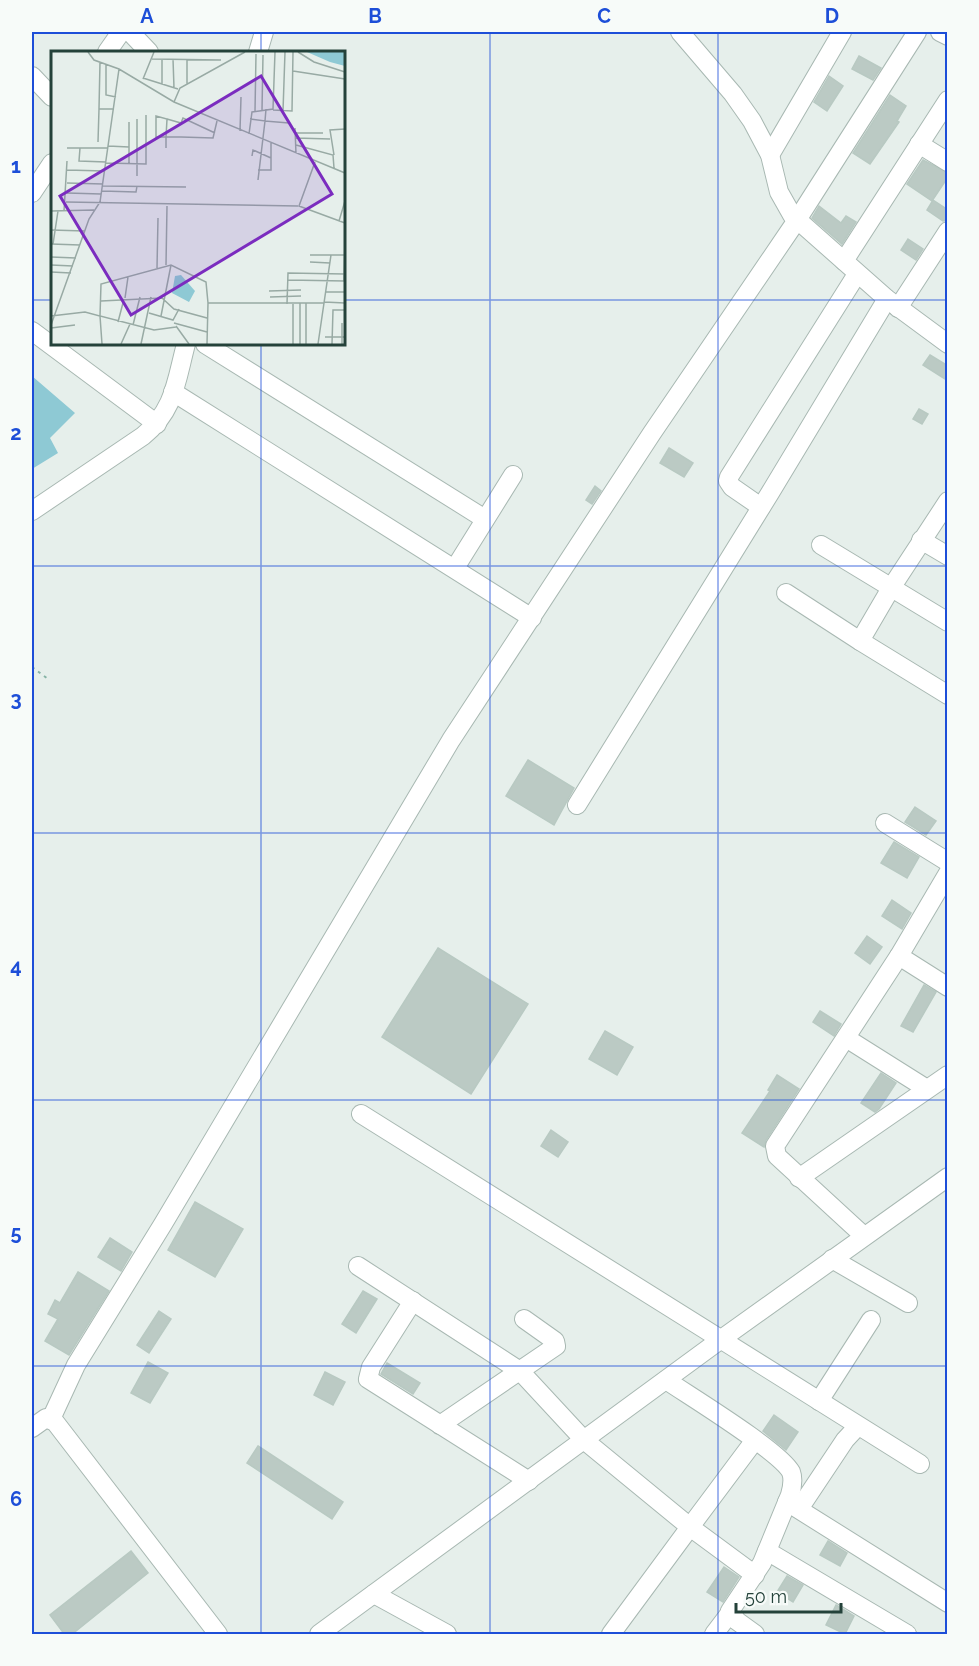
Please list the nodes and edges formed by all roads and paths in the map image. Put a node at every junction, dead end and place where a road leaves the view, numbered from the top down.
1 (121, 32) edge
2 (130, 32) edge
3 (264, 32) edge
4 (680, 32) edge
5 (842, 32) edge
6 (917, 32) edge
7 (940, 32) edge
8 (948, 36) edge
9 (108, 51) edge
10 (148, 51) edge
11 (258, 51) edge
12 (32, 76) edge
13 (51, 96) edge
14 (948, 100) edge
15 (919, 144) junction
16 (770, 155) junction
17 (948, 162) edge
18 (51, 164) edge
19 (32, 189) edge
20 (797, 220) junction
21 (948, 231) edge
22 (844, 261) junction
23 (857, 274) junction
24 (893, 303) junction
25 (32, 331) edge
26 (948, 344) edge
27 (186, 345) edge
28 (207, 345) edge
29 (173, 392) junction
30 (157, 424) junction
31 (513, 475) dead end
32 (948, 501) edge
33 (761, 507) junction
34 (32, 510) edge
35 (485, 519) junction
36 (921, 540) junction
37 (821, 545) dead end
38 (948, 556) edge
39 (455, 568) junction
40 (891, 588) junction
41 (786, 593) dead end
42 (532, 618) junction
43 (948, 622) edge
44 (861, 641) junction
45 (32, 667) edge
46 (48, 679) dead end
47 (948, 695) edge
48 (577, 805) dead end
49 (885, 823) dead end
50 (948, 862) edge
51 (948, 873) edge
52 (899, 956) junction
53 (948, 987) edge
54 (846, 1038) junction
55 (948, 1075) edge
56 (927, 1089) junction
57 (361, 1114) dead end
58 (948, 1177) edge
59 (799, 1178) junction
60 (864, 1236) junction
61 (832, 1259) junction
62 (358, 1266) dead end
63 (413, 1301) junction
64 (908, 1303) dead end
65 (524, 1319) dead end
66 (871, 1320) dead end
67 (720, 1340) junction
68 (520, 1371) junction
69 (666, 1380) junction
70 (819, 1401) junction
71 (51, 1419) junction
72 (440, 1425) junction
73 (858, 1426) junction
74 (32, 1428) edge
75 (584, 1440) junction
76 (755, 1440) junction
77 (920, 1464) dead end
78 (529, 1481) junction
79 (793, 1506) junction
80 (690, 1527) junction
81 (767, 1551) junction
82 (755, 1575) junction
83 (374, 1594) junction
84 (948, 1603) edge
85 (730, 1612) junction
86 (434, 1632) edge
87 (218, 1635) edge
88 (319, 1635) edge
89 (611, 1635) edge
90 (714, 1635) edge
91 (755, 1635) edge
92 (907, 1635) edge

1 - 9 street
2 - 10 street
3 - 11 street
4 - 16 street
5 - 16 street
6 - 20 street
7 - 8 street
12 - 13 street
14 - 15 street
15 - 17 street
15 - 22 street
16 - 20 street
18 - 19 street
20 - 22 street
20 - 42 street
21 - 24 street
22 - 23 street
23 - 24 street
23 - 33 street
24 - 26 street
24 - 33 street
25 - 30 street
27 - 29 street
28 - 35 street
29 - 30 street
29 - 39 street
30 - 34 street
31 - 35 street
32 - 36 street
33 - 48 street
35 - 39 street
36 - 38 street
36 - 40 street
37 - 40 street
39 - 42 street
40 - 43 street
40 - 44 street
41 - 44 street
42 - 71 street
44 - 47 street
45 - 46 path
49 - 50 street
51 - 52 street
52 - 53 street
52 - 54 street
54 - 56 street
54 - 59 street
55 - 56 street
56 - 59 street
57 - 67 street
58 - 60 street
59 - 60 street
60 - 61 street
61 - 64 street
61 - 67 street
62 - 63 street
63 - 68 street
63 - 72 street
65 - 68 street
66 - 70 street
67 - 69 street
67 - 70 street
68 - 72 street
68 - 75 street
69 - 75 street
69 - 76 street
70 - 73 street
71 - 74 street
71 - 87 street
72 - 78 street
73 - 77 street
73 - 79 street
75 - 78 street
75 - 80 street
76 - 79 street
76 - 80 street
78 - 83 street
79 - 81 street
79 - 84 street
80 - 82 street
80 - 89 street
81 - 82 street
81 - 92 street
82 - 85 street
83 - 86 street
83 - 88 street
85 - 90 street
85 - 91 street

